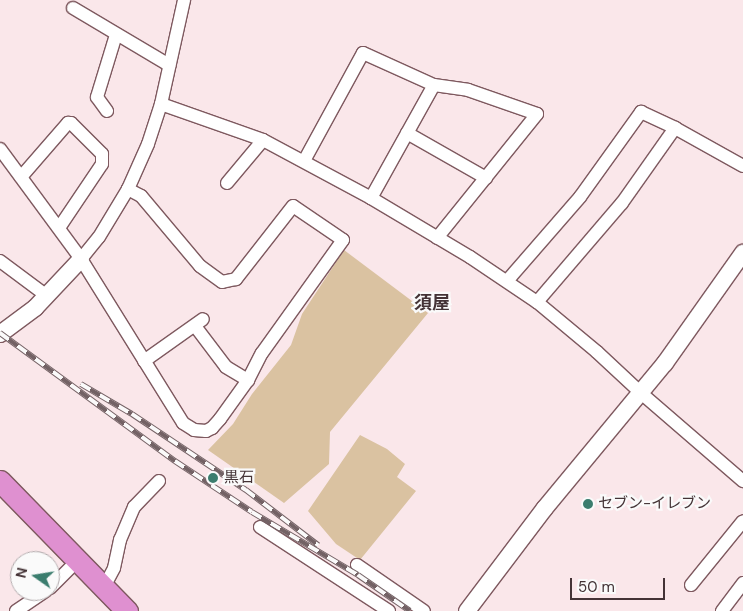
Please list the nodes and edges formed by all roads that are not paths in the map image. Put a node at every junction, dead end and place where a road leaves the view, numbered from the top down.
1 (184, 0) edge
2 (73, 8) dead end
3 (116, 35) junction
4 (169, 64) junction
5 (434, 85) junction
6 (161, 104) junction
7 (107, 111) dead end
8 (676, 128) junction
9 (407, 133) junction
10 (263, 140) junction
11 (0, 149) edge
12 (304, 161) junction
13 (743, 166) edge
14 (21, 177) junction
15 (486, 178) junction
16 (227, 183) dead end
17 (128, 189) junction
18 (371, 198) junction
19 (59, 228) junction
20 (438, 238) junction
21 (743, 253) edge
22 (81, 259) junction
23 (0, 261) edge
24 (507, 281) junction
25 (47, 296) junction
26 (537, 302) junction
27 (0, 334) edge
28 (144, 361) junction
29 (248, 380) junction
30 (641, 393) junction
31 (0, 481) edge
32 (159, 481) dead end
33 (743, 481) edge
34 (743, 521) edge
35 (260, 527) dead end
36 (78, 560) junction
37 (357, 566) dead end
38 (60, 578) edge
39 (743, 583) edge
40 (691, 585) dead end
41 (104, 586) junction
42 (31, 601) edge
43 (16, 611) edge
44 (127, 611) edge
45 (389, 611) edge
46 (424, 611) edge
47 (467, 611) edge
48 (722, 611) edge

1 - 4 street
2 - 3 street
3 - 4 street
3 - 7 street
4 - 6 street
5 - 9 street
5 - 12 street
5 - 15 street
6 - 10 street
6 - 17 street
8 - 13 street
8 - 24 street
8 - 26 street
9 - 15 street
9 - 18 street
10 - 12 street
10 - 16 street
11 - 14 street
12 - 18 street
14 - 19 street
14 - 19 street
15 - 20 street
17 - 22 street
17 - 29 street
18 - 20 street
19 - 22 street
20 - 24 street
21 - 30 street
22 - 25 street
22 - 28 street
23 - 25 street
24 - 26 street
25 - 27 street
26 - 30 street
28 - 29 street
28 - 29 street
30 - 33 street
30 - 47 street
31 - 36 highway
32 - 41 street
34 - 40 street
35 - 45 street
36 - 38 street
36 - 41 highway
37 - 46 street
39 - 48 street
41 - 44 highway
42 - 43 street

